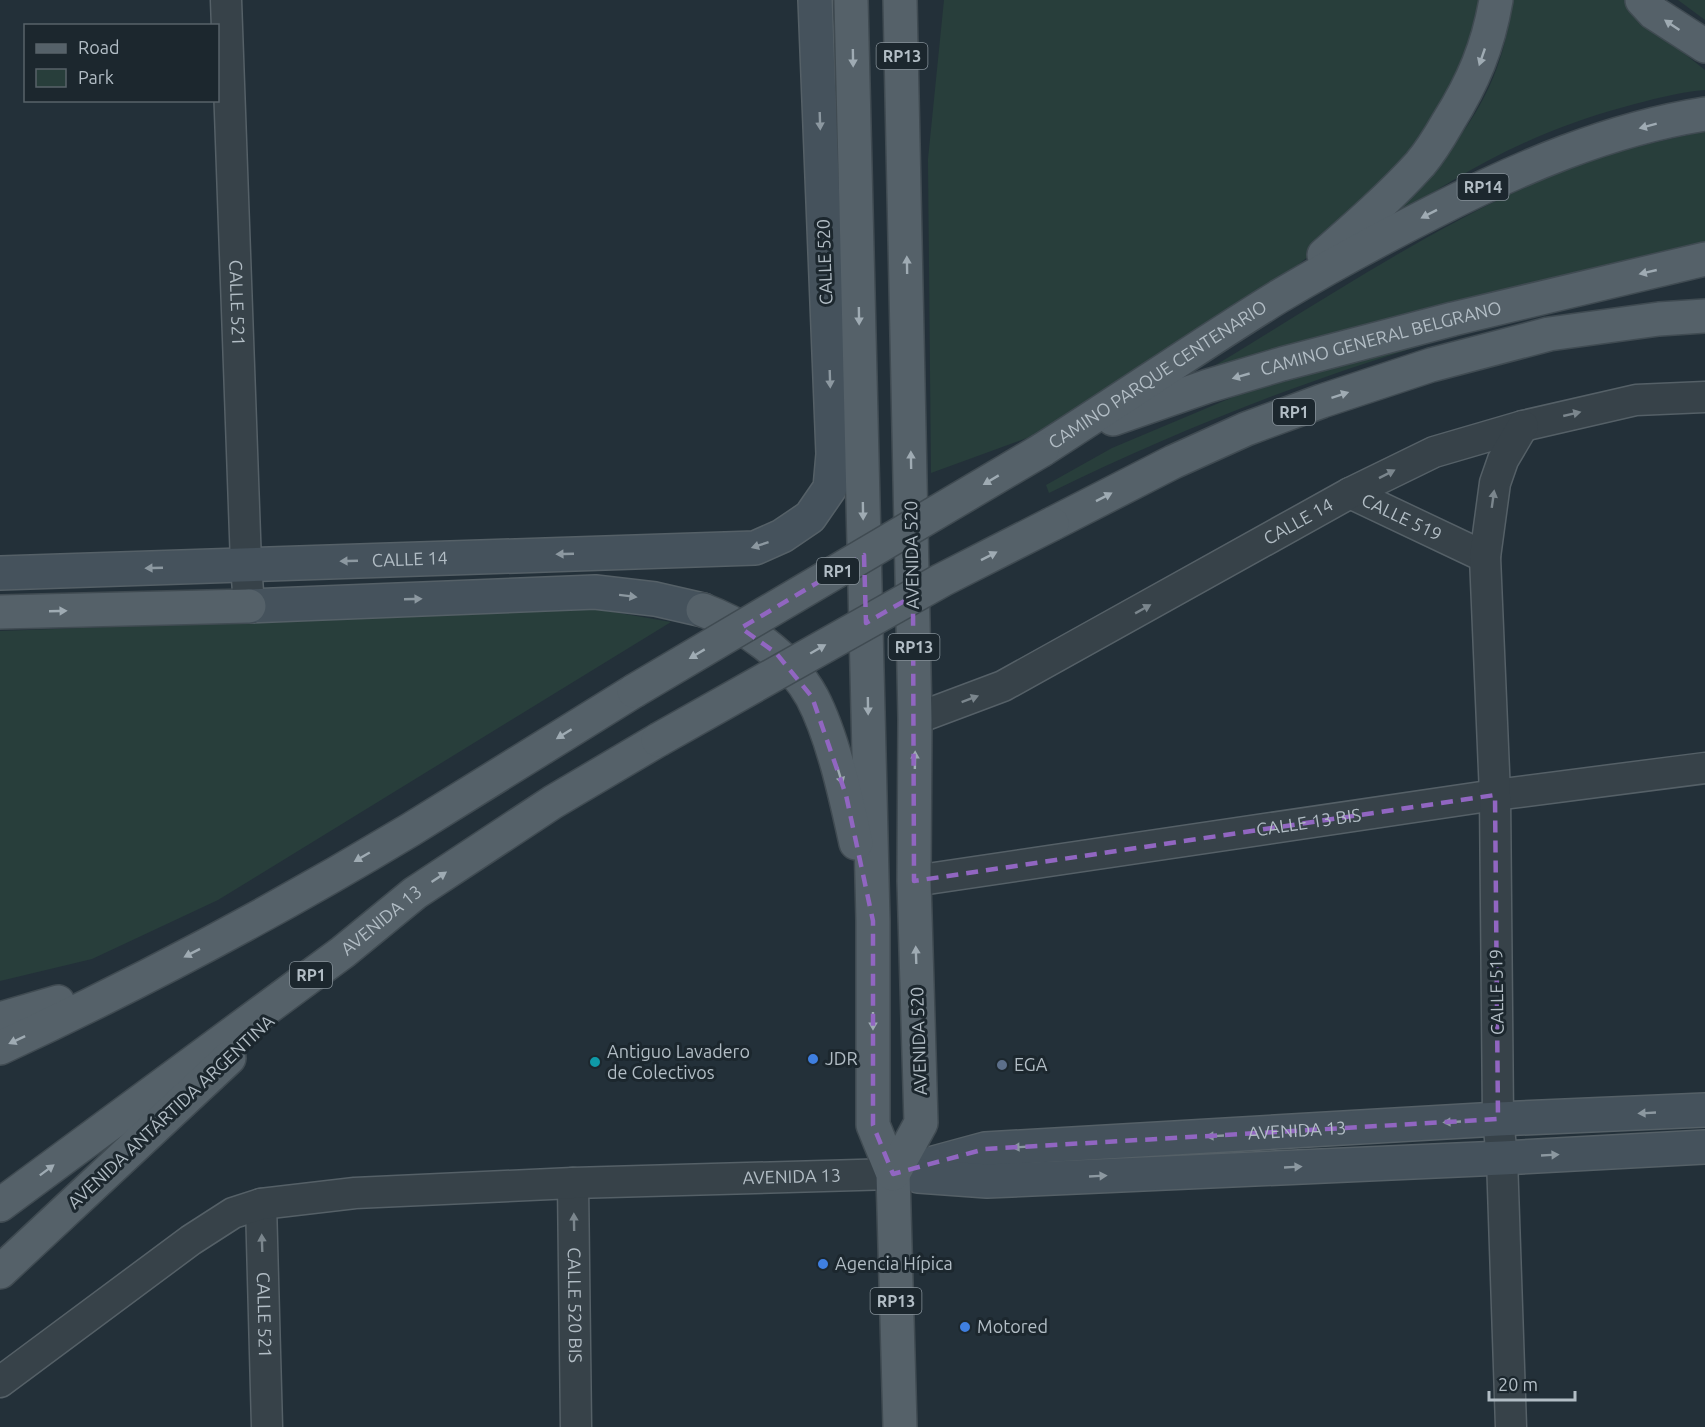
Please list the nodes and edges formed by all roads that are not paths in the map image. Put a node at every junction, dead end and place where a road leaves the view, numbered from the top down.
1 (226, 0) edge
2 (815, 0) edge
3 (851, 0) edge
4 (900, 0) edge
5 (925, 0) edge
6 (1496, 0) edge
7 (1642, 0) edge
8 (1705, 46) edge
9 (904, 112) junction
10 (1705, 114) edge
11 (1705, 259) edge
12 (1705, 295) edge
13 (1276, 298) junction
14 (1705, 316) edge
15 (1549, 334) junction
16 (1705, 398) edge
17 (1523, 426) junction
18 (1052, 443) junction
19 (1350, 493) junction
20 (810, 517) joint
21 (1485, 557) junction
22 (246, 564) junction
23 (0, 573) edge
24 (249, 606) junction
25 (703, 610) joint
26 (0, 612) edge
27 (915, 719) junction
28 (1705, 768) edge
29 (1495, 795) junction
30 (914, 881) junction
31 (873, 921) junction
32 (343, 951) junction
33 (110, 995) junction
34 (0, 1019) edge
35 (0, 1048) edge
36 (1705, 1110) edge
37 (1498, 1119) junction
38 (1705, 1147) edge
39 (1502, 1158) junction
40 (893, 1174) junction
41 (573, 1183) junction
42 (261, 1203) junction
43 (0, 1205) edge
44 (0, 1272) edge
45 (0, 1382) edge
46 (267, 1427) edge
47 (576, 1427) edge
48 (900, 1427) edge
49 (1511, 1427) edge

1 - 22 street, CALLE 521
2 -> 20 street, CALLE 520
3 -> 31 main road, RP13
4 - 9 main road, AVENIDA 520 / RP13
5 - 9 main road
6 -> 13 main road
8 -> 7 main road
27 -> 9 main road, AVENIDA 520 / RP13
10 -> 13 main road, CAMINO PARQUE CENTENARIO / RP14
11 -> 18 main road, CAMINO GENERAL BELGRANO / RP1
12 - 15 main road, RP1
13 - 18 main road, CAMINO PARQUE CENTENARIO / RP14
14 - 15 main road
32 -> 15 main road, AVENIDA 13 / RP1, bridge
17 -> 16 street, CALLE 14
19 -> 17 street, CALLE 14
21 -> 17 street, CALLE 519
18 -> 33 main road, CAMINO PARQUE CENTENARIO / RP1, bridge
19 - 21 street, CALLE 519
27 -> 19 street, CALLE 14
20 -> 22 street, CALLE 14
21 - 29 street, CALLE 519
22 -> 23 street, CALLE 14
22 - 24 street, CALLE 521
24 -> 25 street
26 -> 24 main road
25 -> 31 main road
30 -> 27 main road, AVENIDA 520 / RP13
28 - 29 street, CALLE 13 BIS
29 - 30 street, CALLE 13 BIS
29 - 37 street, CALLE 519
40 -> 30 main road, AVENIDA 520 / RP13
31 -> 40 main road, RP13
43 -> 32 main road, AVENIDA 13 / RP1
32 - 44 main road, AVENIDA ANTÁRTIDA ARGENTINA
33 - 34 main road
33 -> 35 main road, RP1
36 -> 37 street, AVENIDA 13
37 - 39 street, CALLE 519
37 -> 40 street, AVENIDA 13
39 -> 38 street, AVENIDA 13
40 -> 39 street, AVENIDA 13
39 - 49 street, CALLE 519
40 - 41 street, AVENIDA 13
40 - 48 main road, RP13
41 - 42 street, AVENIDA 13
47 -> 41 street, CALLE 520 BIS
42 - 45 street
46 -> 42 street, CALLE 521

